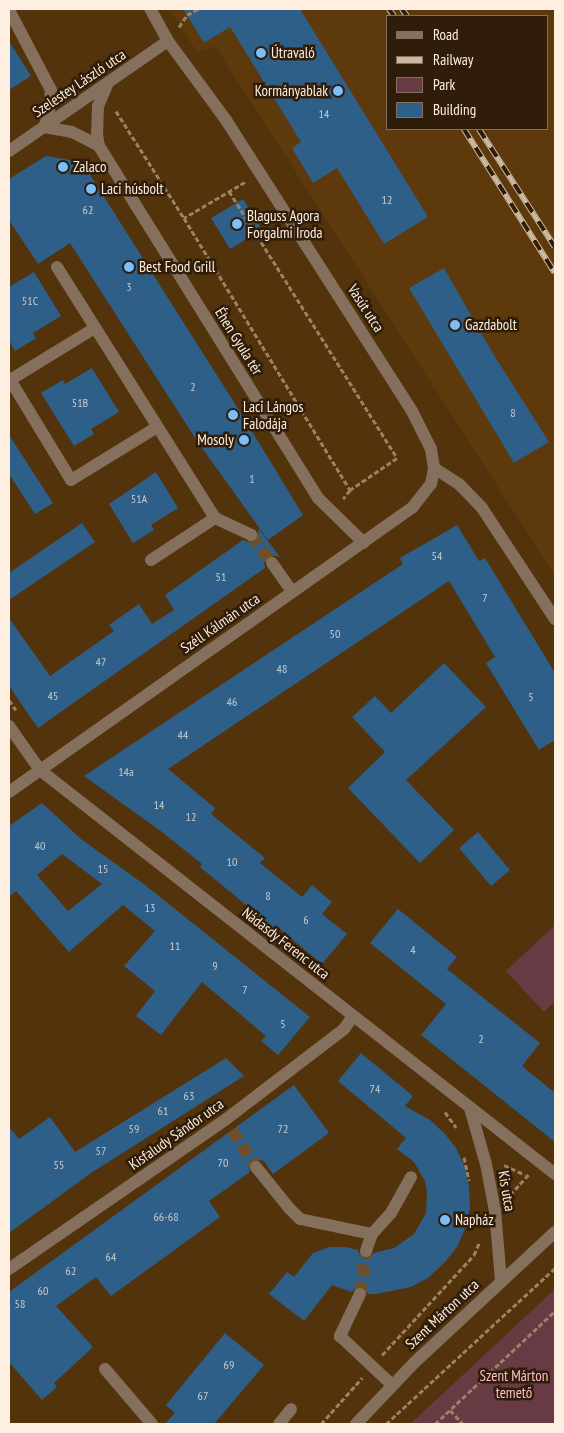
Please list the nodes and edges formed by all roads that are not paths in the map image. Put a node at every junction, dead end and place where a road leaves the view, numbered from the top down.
1 (150, 9) edge
2 (9, 10) edge
3 (168, 41) junction
4 (108, 85) junction
5 (44, 127) junction
6 (99, 146) junction
7 (9, 151) edge
8 (58, 268) dead end
9 (95, 328) junction
10 (10, 379) edge
11 (157, 427) junction
12 (434, 468) junction
13 (215, 518) junction
14 (251, 534) tunnel mouth
15 (364, 543) junction
16 (150, 560) dead end
17 (272, 564) tunnel mouth
18 (292, 592) junction
19 (555, 619) edge
20 (9, 726) edge
21 (40, 770) junction
22 (9, 792) edge
23 (353, 1016) junction
24 (470, 1108) junction
25 (256, 1167) tunnel mouth
26 (555, 1174) edge
27 (411, 1177) dead end
28 (555, 1232) edge
29 (372, 1234) junction
30 (366, 1251) tunnel mouth
31 (9, 1269) edge
32 (501, 1281) junction
33 (360, 1294) tunnel mouth
34 (105, 1369) dead end
35 (392, 1385) junction
36 (291, 1409) dead end
37 (152, 1424) edge
38 (279, 1424) edge
39 (356, 1424) edge

1 - 3 street, Vasút utca
2 - 5 street
3 - 4 street, Szelestey László utca
3 - 12 street, Vasút utca
4 - 5 street, Szelestey László utca
4 - 6 street, Éhen Gyula tér
5 - 6 street
5 - 7 street, Szelestey László utca
6 - 15 street, Éhen Gyula tér
8 - 9 street
9 - 10 street
9 - 11 street
10 - 11 street
11 - 13 street
12 - 15 street, Széll Kálmán utca
12 - 19 street
13 - 14 street
13 - 16 street
15 - 18 street, Széll Kálmán utca
17 - 18 street
18 - 21 street, Széll Kálmán utca
20 - 21 street, Nádasdy Ferenc utca
21 - 22 street, Széll Kálmán utca
21 - 23 street, Nádasdy Ferenc utca
23 - 24 street, Nádasdy Ferenc utca
23 - 31 street, Kisfaludy Sándor utca
24 - 26 street, Nádasdy Ferenc utca
24 - 32 street, Kis utca
25 - 29 street
27 - 29 street
28 - 32 street, Szent Márton utca
29 - 30 street
32 - 35 street, Szent Márton utca
33 - 35 street
34 - 37 street
35 - 39 street, Szent Márton utca
36 - 38 street

